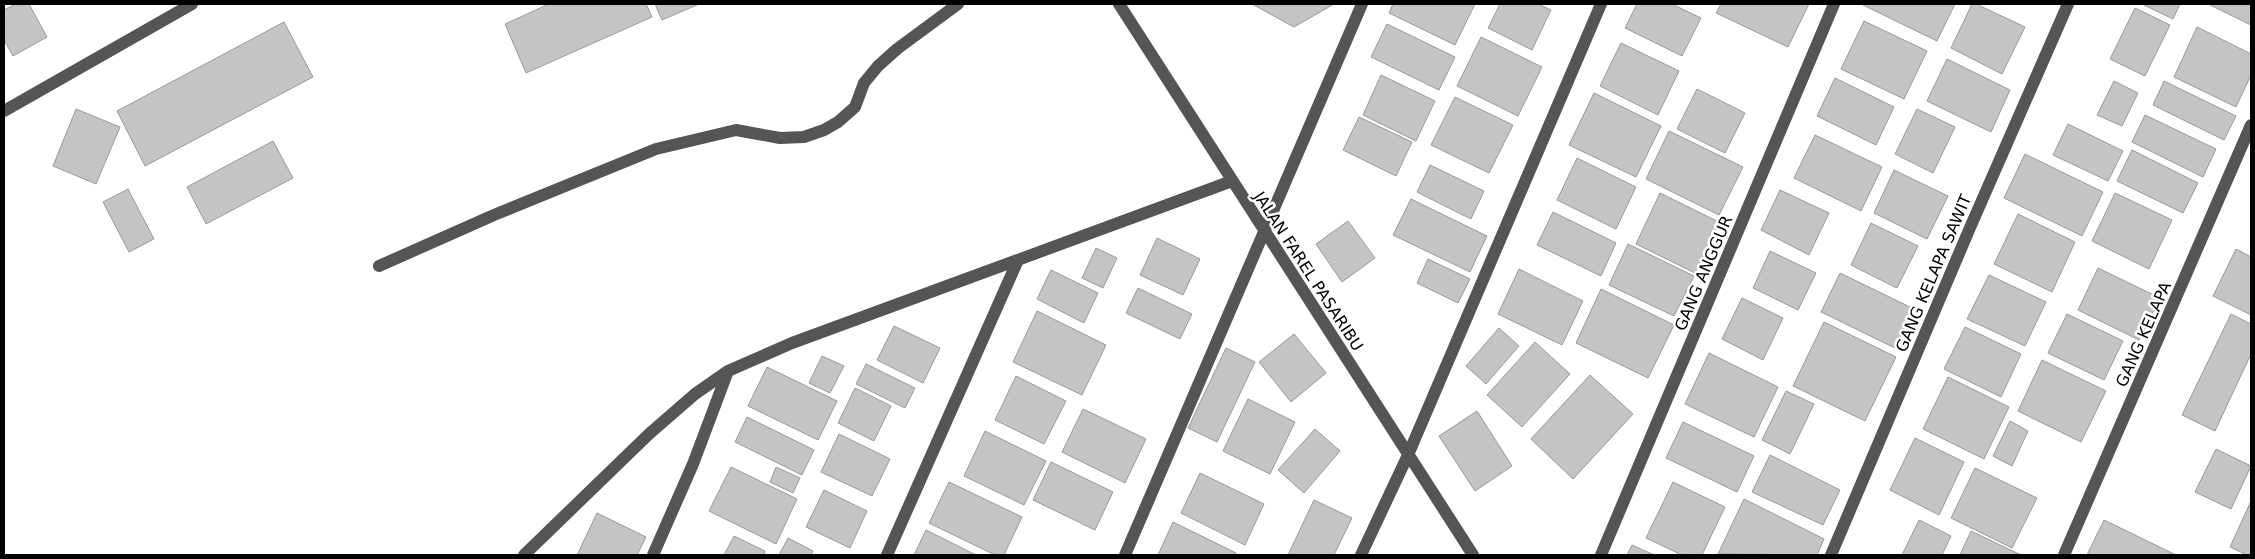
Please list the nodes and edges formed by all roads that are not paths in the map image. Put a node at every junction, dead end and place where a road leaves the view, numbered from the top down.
1 (958, 4) edge
2 (1120, 4) edge
3 (1362, 4) edge
4 (1601, 4) edge
5 (1834, 4) edge
6 (2068, 4) edge
7 (187, 5) edge
8 (4, 111) edge
9 (2251, 125) edge
10 (1232, 180) junction
11 (1265, 232) junction
12 (1018, 260) junction
13 (379, 266) dead end
14 (728, 371) junction
15 (1408, 455) junction
16 (524, 555) edge
17 (653, 555) edge
18 (887, 555) edge
19 (1125, 555) edge
20 (1361, 555) edge
21 (1473, 555) edge
22 (1601, 555) edge
23 (1831, 555) edge
24 (2064, 555) edge

1 - 13 street
2 - 10 street, JALAN FAREL PASARIBU
3 - 11 street
4 - 15 street
5 - 22 street, GANG ANGGUR
6 - 23 street, GANG KELAPA SAWIT
7 - 8 street
9 - 24 street, GANG KELAPA
10 - 11 street, JALAN FAREL PASARIBU
10 - 12 street
11 - 15 street, JALAN FAREL PASARIBU
11 - 19 street
12 - 14 street
12 - 18 street
14 - 16 street
14 - 17 street
15 - 20 street
15 - 21 street, JALAN FAREL PASARIBU

